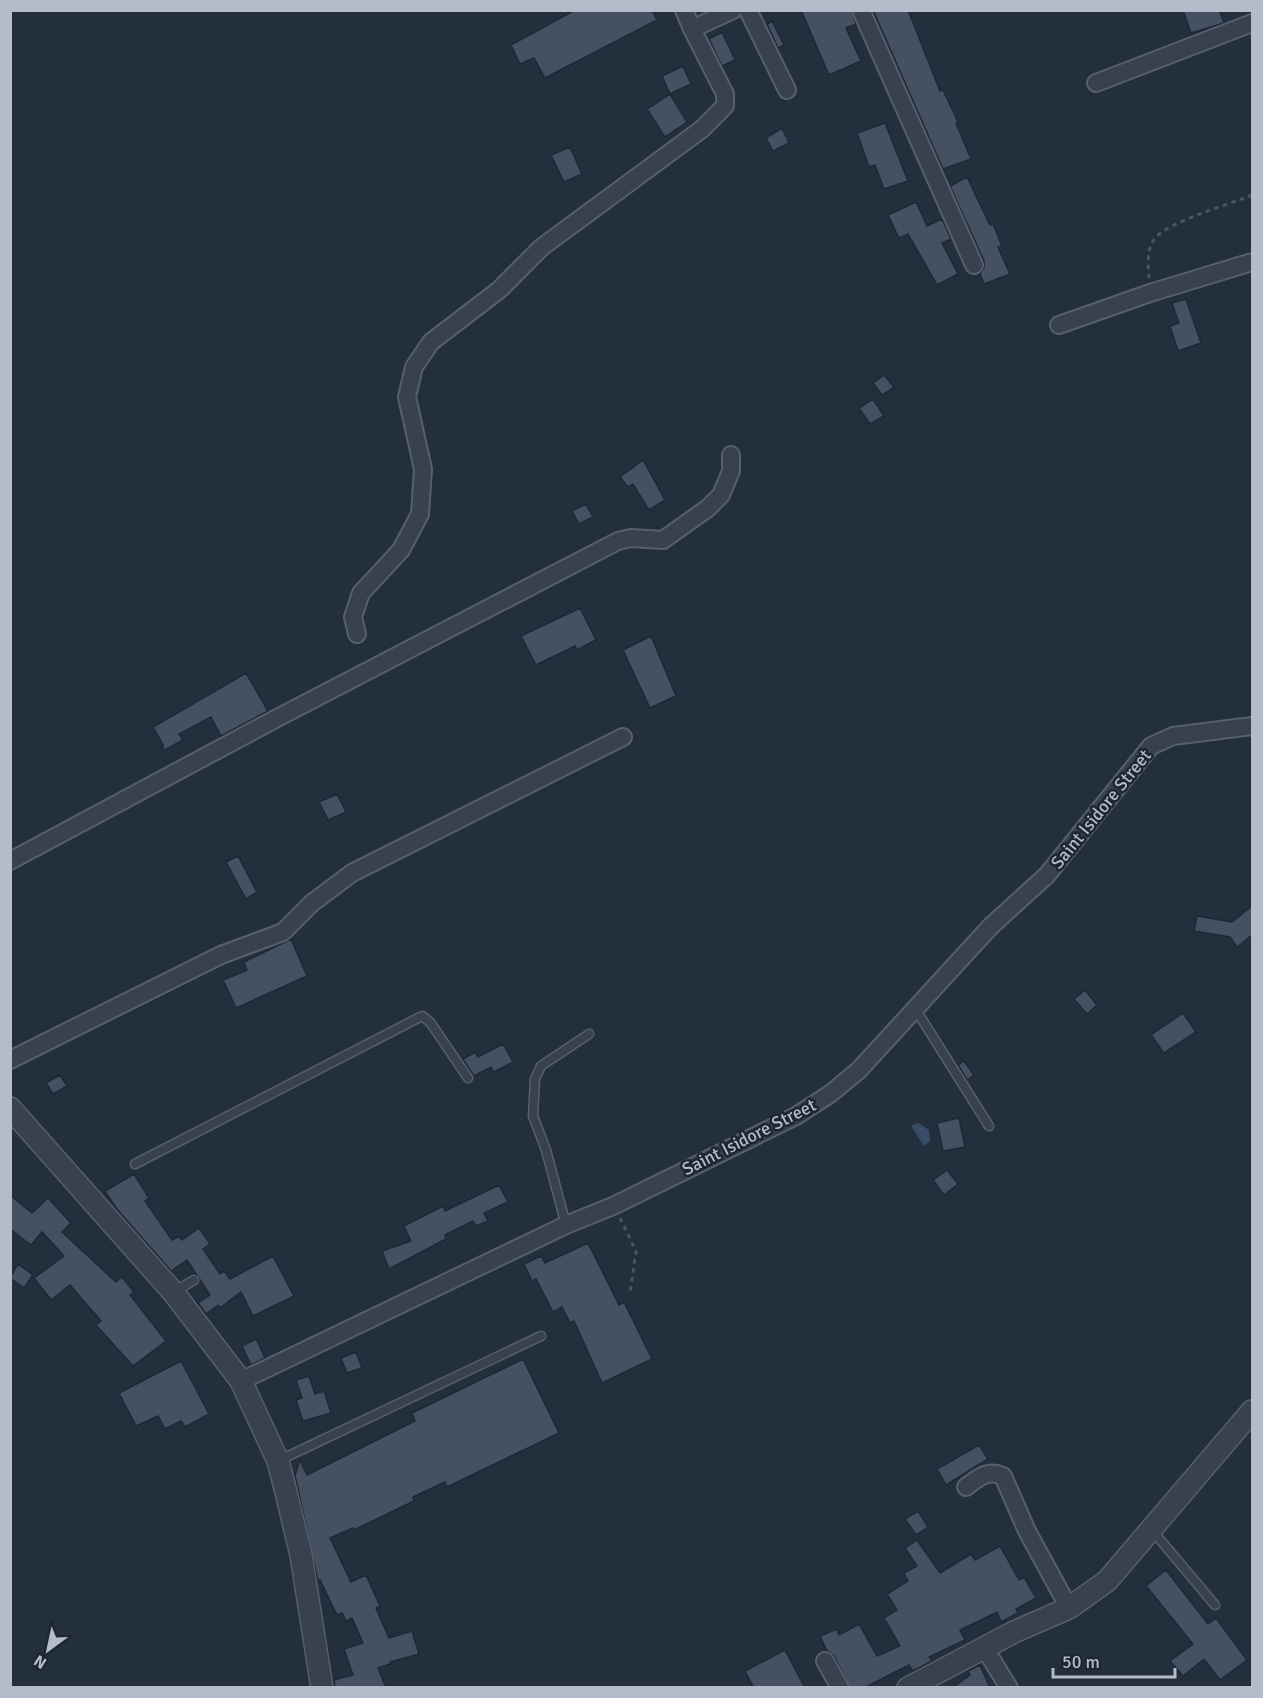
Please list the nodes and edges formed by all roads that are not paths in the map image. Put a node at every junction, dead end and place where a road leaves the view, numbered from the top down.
1 (684, 10) edge
2 (734, 10) edge
3 (748, 10) edge
4 (861, 10) edge
5 (1252, 23) edge
6 (692, 29) junction
7 (1096, 83) dead end
8 (787, 90) dead end
9 (1252, 262) edge
10 (974, 265) dead end
11 (1059, 325) dead end
12 (731, 455) dead end
13 (357, 634) dead end
14 (1252, 726) edge
15 (623, 737) dead end
16 (10, 861) edge
17 (916, 1010) junction
18 (589, 1034) dead end
19 (10, 1060) edge
20 (468, 1078) dead end
21 (10, 1108) edge
22 (989, 1126) dead end
23 (135, 1164) dead end
24 (566, 1225) junction
25 (194, 1280) dead end
26 (173, 1292) junction
27 (540, 1336) dead end
28 (241, 1381) junction
29 (1252, 1412) edge
30 (278, 1461) junction
31 (966, 1487) dead end
32 (1151, 1529) junction
33 (1215, 1605) dead end
34 (1070, 1608) junction
35 (984, 1647) junction
36 (825, 1660) dead end
37 (322, 1688) edge
38 (840, 1688) edge
39 (908, 1688) edge
40 (1009, 1688) edge

1 - 6 street
2 - 6 street
3 - 8 street
4 - 10 street
5 - 7 street
6 - 13 street
9 - 11 street
12 - 16 street
14 - 17 street, Saint Isidore Street
15 - 19 street
17 - 22 lane
17 - 24 street, Saint Isidore Street
18 - 24 lane
20 - 23 lane
21 - 26 street
24 - 28 street, Saint Isidore Street
25 - 26 lane
26 - 28 street
27 - 30 lane
28 - 30 street
29 - 32 street
30 - 37 street
31 - 34 street
32 - 33 lane
32 - 34 street
34 - 35 street
35 - 39 street
35 - 40 street
36 - 38 street

